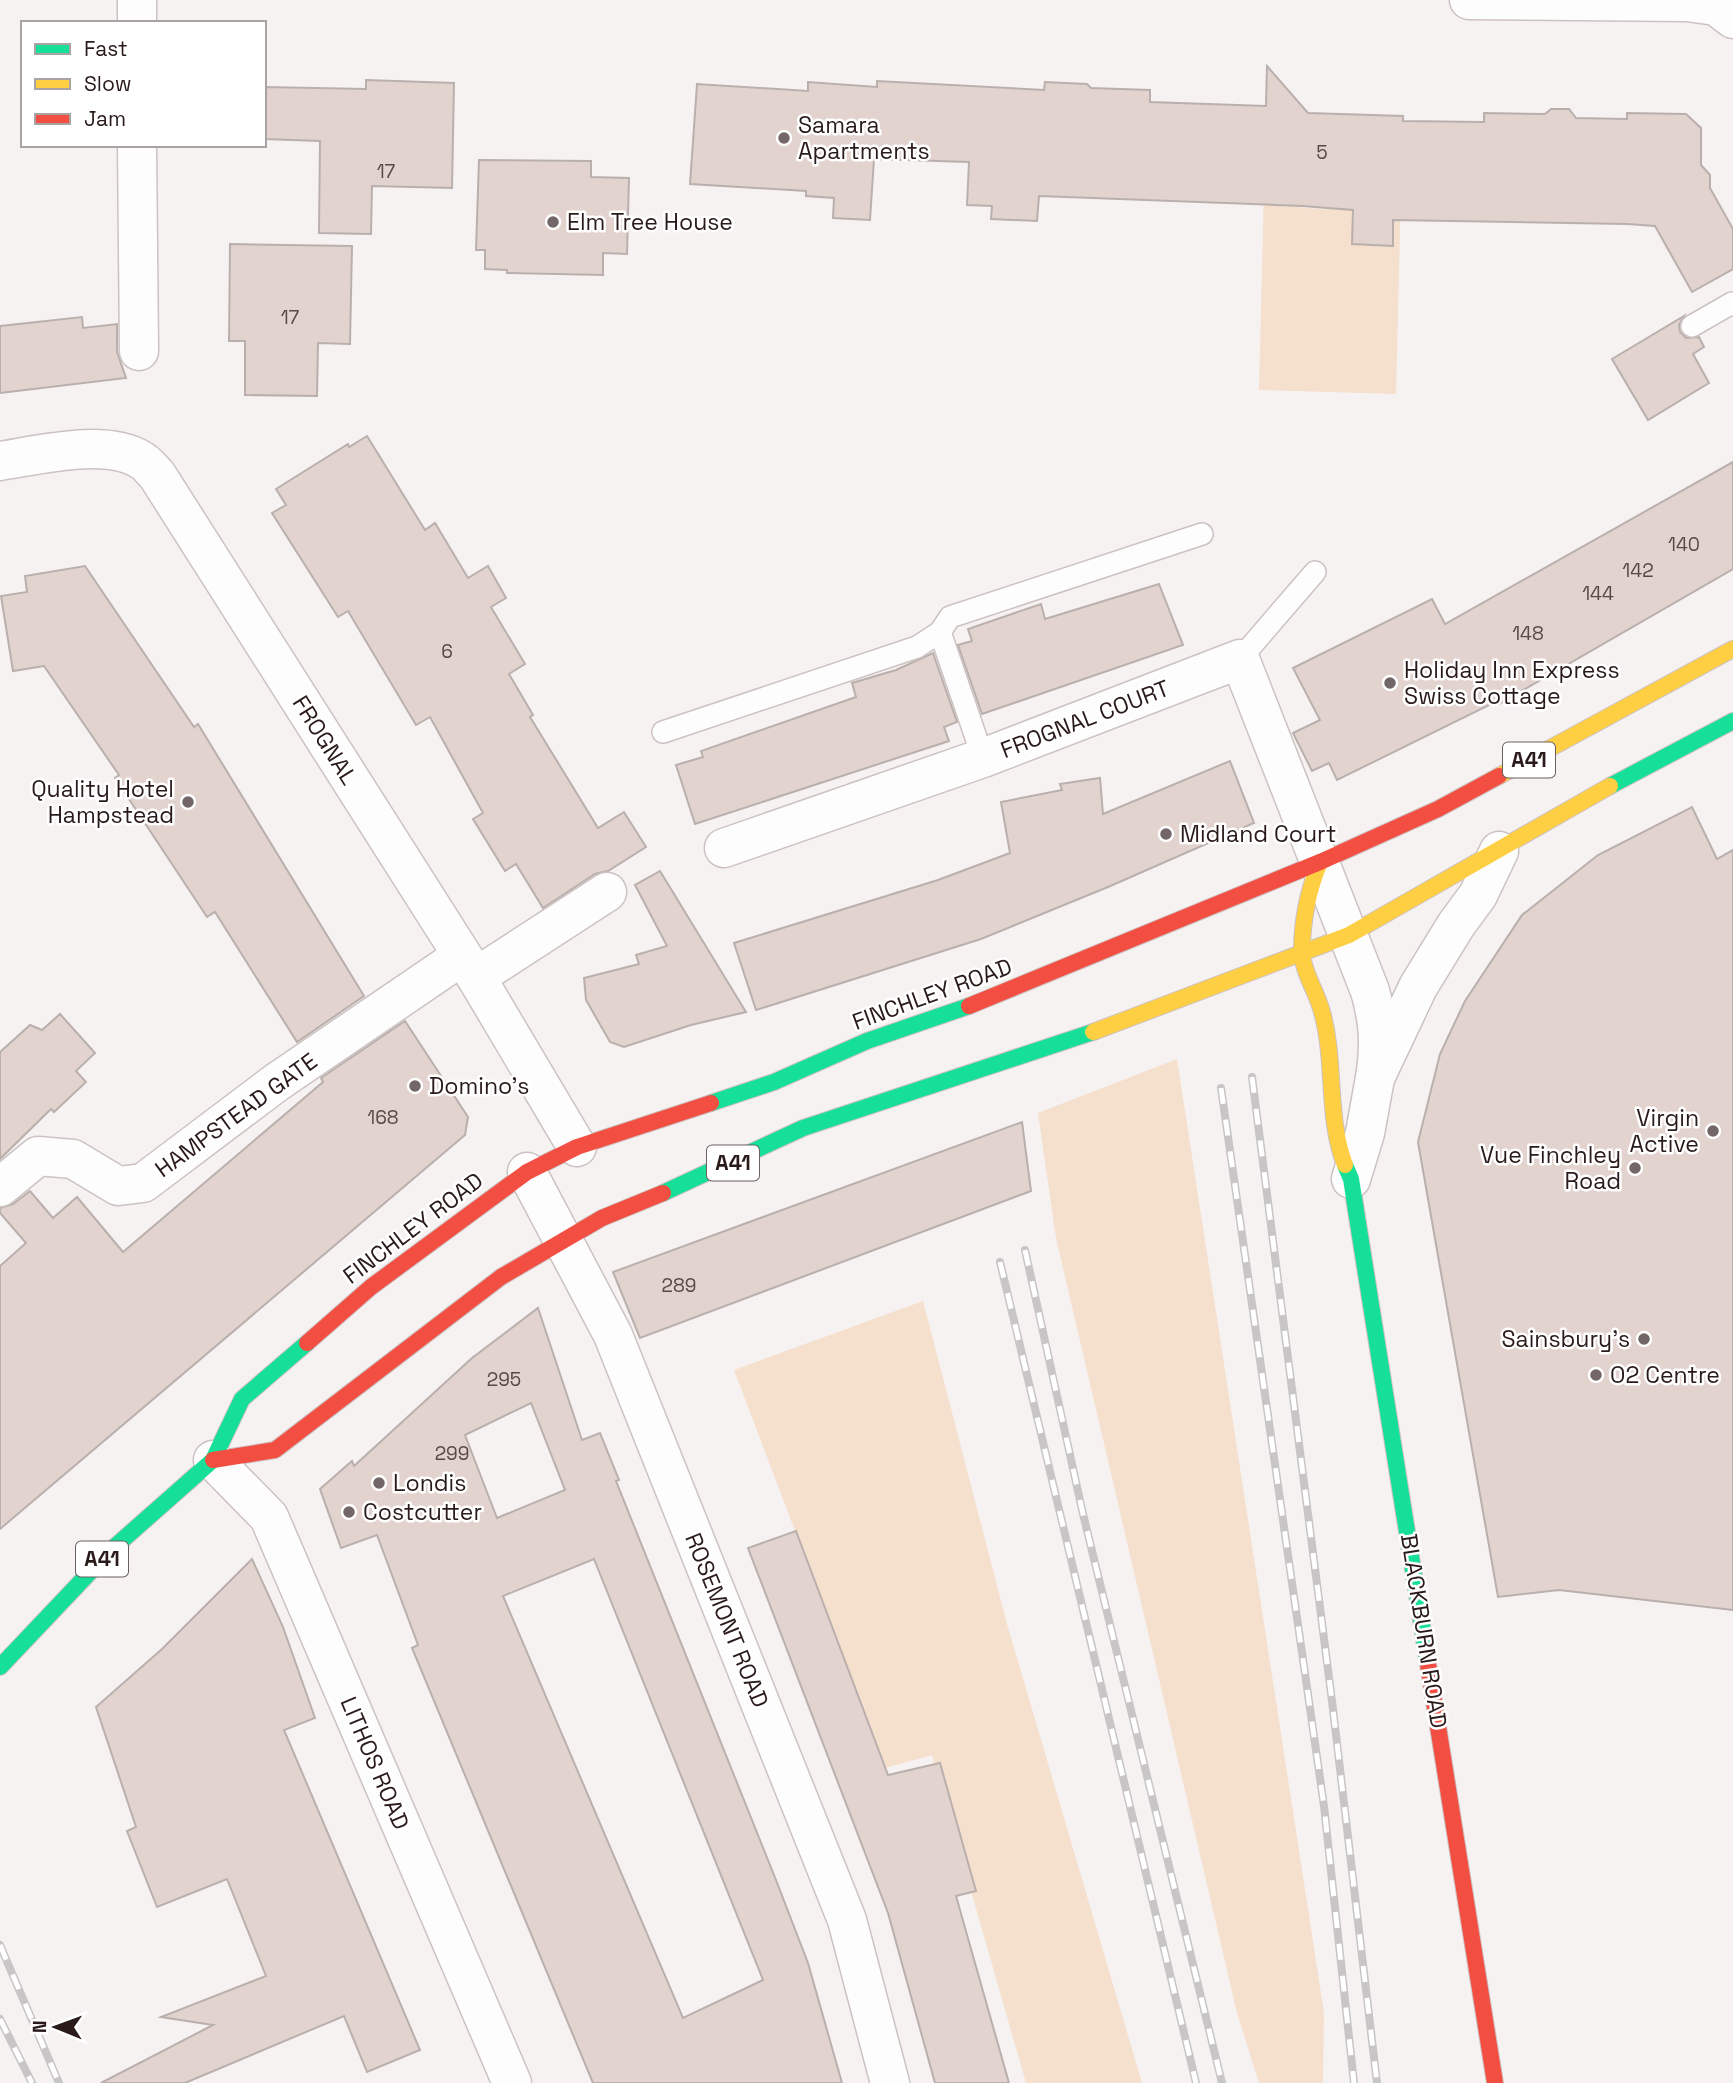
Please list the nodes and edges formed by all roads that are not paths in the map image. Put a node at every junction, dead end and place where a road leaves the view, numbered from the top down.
1 (137, 0) edge
2 (1469, 0) edge
3 (1733, 19) edge
4 (137, 21) edge
5 (137, 147) edge
6 (1733, 305) edge
7 (1692, 326) dead end
8 (139, 351) dead end
9 (0, 461) edge
10 (1202, 534) dead end
11 (1315, 572) dead end
12 (940, 632) junction
13 (1733, 649) edge
14 (1240, 659) junction
15 (1733, 721) edge
16 (663, 733) dead end
17 (983, 758) junction
18 (724, 848) dead end
19 (1499, 851) junction
20 (1320, 862) junction
21 (607, 892) dead end
22 (1349, 935) junction
23 (1302, 955) junction
24 (469, 967) junction
25 (1375, 1078) junction
26 (577, 1147) junction
27 (527, 1172) junction
28 (1351, 1179) junction
29 (0, 1187) edge
30 (562, 1239) junction
31 (213, 1460) junction
32 (0, 1667) edge
33 (512, 2083) edge
34 (890, 2083) edge
35 (1495, 2083) edge

1 - 4 street
2 - 3 street
5 - 8 street
6 - 7 lane
9 - 24 street, FROGNAL
10 - 12 lane
11 - 14 lane
12 - 16 lane
12 - 17 lane
13 - 20 main road, FINCHLEY ROAD / A41
14 - 17 street, FROGNAL COURT
14 - 20 street
15 - 19 main road, A41
17 - 18 street, FROGNAL COURT
19 - 22 main road, A41
19 - 25 street, BLACKBURN ROAD
20 - 22 street, BLACKBURN ROAD
20 - 23 main road, BLACKBURN ROAD
20 - 26 main road, FINCHLEY ROAD / A41
21 - 24 street, HAMPSTEAD GATE
22 - 23 main road, A41
22 - 25 street, BLACKBURN ROAD
23 - 28 main road, BLACKBURN ROAD
23 - 30 main road, A41
24 - 26 street, FROGNAL
24 - 29 street, HAMPSTEAD GATE
25 - 28 street, BLACKBURN ROAD
26 - 27 main road, FINCHLEY ROAD / A41
27 - 30 street, ROSEMONT ROAD
27 - 31 main road, FINCHLEY ROAD / A41
28 - 35 main road, BLACKBURN ROAD
30 - 31 main road, A41
30 - 34 street, ROSEMONT ROAD
31 - 32 main road, FINCHLEY ROAD / A41
31 - 33 street, LITHOS ROAD

